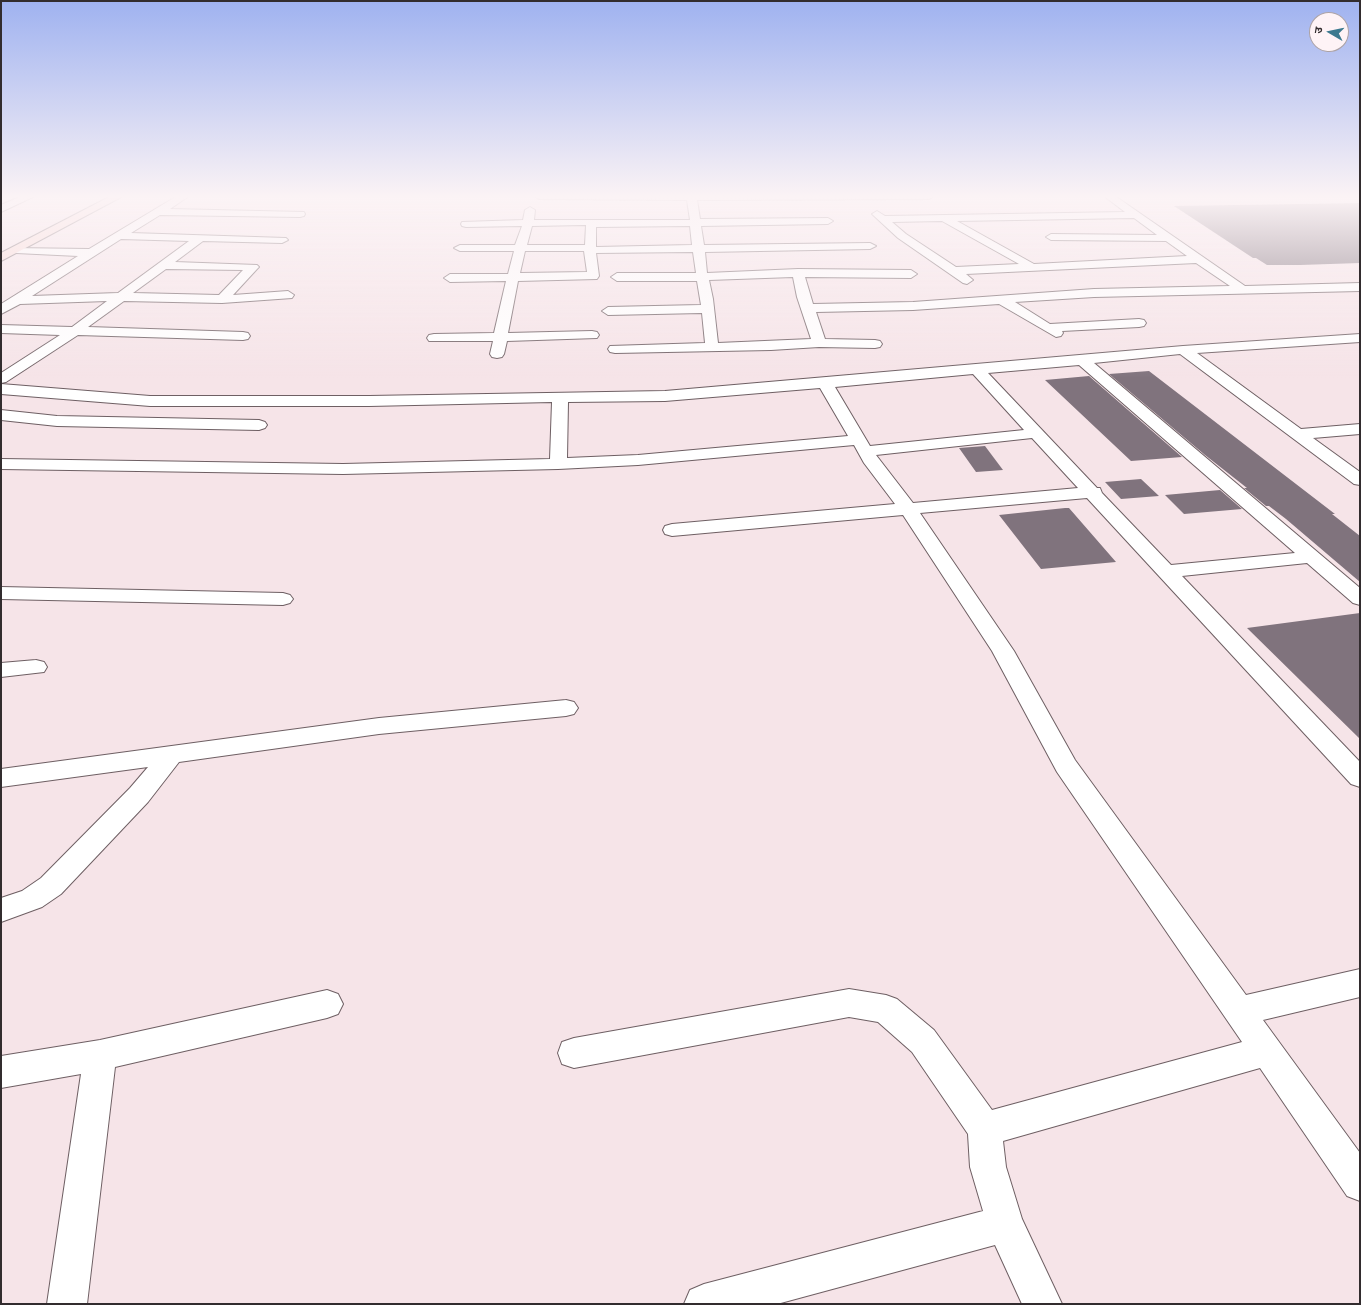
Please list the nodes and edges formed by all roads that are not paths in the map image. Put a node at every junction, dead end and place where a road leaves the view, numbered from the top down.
1 (85, 257) edge
2 (176, 257) edge
3 (518, 257) edge
4 (591, 257) edge
5 (700, 257) edge
6 (933, 257) edge
7 (1013, 257) edge
8 (1089, 257) edge
9 (1195, 257) edge
10 (1198, 259) junction
11 (1102, 264) junction
12 (165, 265) junction
13 (1032, 268) junction
14 (954, 271) junction
15 (798, 273) junction
16 (911, 274) dead end
17 (512, 277) junction
18 (617, 277) dead end
19 (702, 277) junction
20 (450, 278) dead end
21 (1360, 287) edge
22 (1243, 290) junction
23 (288, 295) dead end
24 (122, 297) junction
25 (222, 299) junction
26 (17, 300) junction
27 (1002, 300) junction
28 (808, 308) junction
29 (708, 309) junction
30 (1, 310) edge
31 (608, 311) dead end
32 (1139, 322) dead end
33 (1, 329) edge
34 (75, 331) junction
35 (592, 335) dead end
36 (243, 336) dead end
37 (500, 337) junction
38 (434, 338) dead end
39 (1360, 338) edge
40 (819, 343) junction
41 (875, 344) dead end
42 (712, 347) junction
43 (615, 349) dead end
44 (1183, 350) junction
45 (497, 354) dead end
46 (1082, 360) junction
47 (977, 370) junction
48 (1, 379) edge
49 (825, 383) junction
50 (1, 389) edge
51 (35, 392) junction
52 (560, 398) junction
53 (1, 410) edge
54 (1, 415) edge
55 (259, 425) dead end
56 (1360, 429) edge
57 (1038, 433) junction
58 (1298, 434) junction
59 (862, 445) junction
60 (1, 464) edge
61 (558, 464) junction
62 (1360, 480) edge
63 (1094, 492) junction
64 (908, 509) junction
65 (672, 530) dead end
66 (1311, 557) junction
67 (1167, 570) junction
68 (1, 593) edge
69 (283, 599) dead end
70 (1360, 599) edge
71 (36, 667) dead end
72 (1, 670) edge
73 (566, 708) dead end
74 (171, 755) junction
75 (1, 778) edge
76 (1360, 778) edge
77 (1, 910) edge
78 (1360, 983) edge
79 (326, 1004) dead end
80 (1240, 1011) junction
81 (1268, 1051) junction
82 (574, 1053) dead end
83 (100, 1055) junction
84 (1, 1072) edge
85 (985, 1129) junction
86 (1360, 1183) edge
87 (1005, 1224) junction
88 (67, 1304) edge
89 (704, 1304) edge
90 (1042, 1304) edge

1 - 26 street
2 - 12 street
3 - 17 street
4 - 17 street
5 - 19 street
6 - 14 street
7 - 13 street
8 - 11 street
9 - 10 street
10 - 11 street
10 - 22 street
11 - 13 street
12 - 24 street
12 - 25 street
13 - 14 street
14 - 27 street
15 - 16 street
15 - 19 street
15 - 28 street
17 - 20 street
17 - 37 street
18 - 19 street
19 - 29 street
21 - 22 street
22 - 27 street
23 - 25 street
24 - 25 street
24 - 26 street
24 - 34 street
26 - 30 street
27 - 28 street
27 - 32 street
28 - 40 street
29 - 31 street
29 - 42 street
33 - 34 street
34 - 36 street
34 - 48 street
35 - 37 street
37 - 38 street
37 - 45 street
39 - 44 street
40 - 41 street
40 - 42 street
42 - 43 street
44 - 46 street
44 - 58 street
46 - 47 street
46 - 66 street
47 - 49 street
47 - 57 street
49 - 52 street
49 - 59 street
50 - 51 street
51 - 52 street
51 - 53 street
52 - 61 street
54 - 55 street
56 - 58 street
57 - 59 street
57 - 63 street
58 - 62 street
59 - 61 street
59 - 64 street
60 - 61 street
63 - 64 street
63 - 67 street
64 - 65 street
64 - 80 street
66 - 67 street
66 - 70 street
67 - 76 street
68 - 69 street
71 - 72 street
73 - 74 street
74 - 75 street
74 - 77 street
78 - 80 street
79 - 83 street
80 - 81 street
81 - 85 street
81 - 86 street
82 - 85 street
83 - 84 street
83 - 88 street
85 - 87 street
87 - 89 street
87 - 90 street

